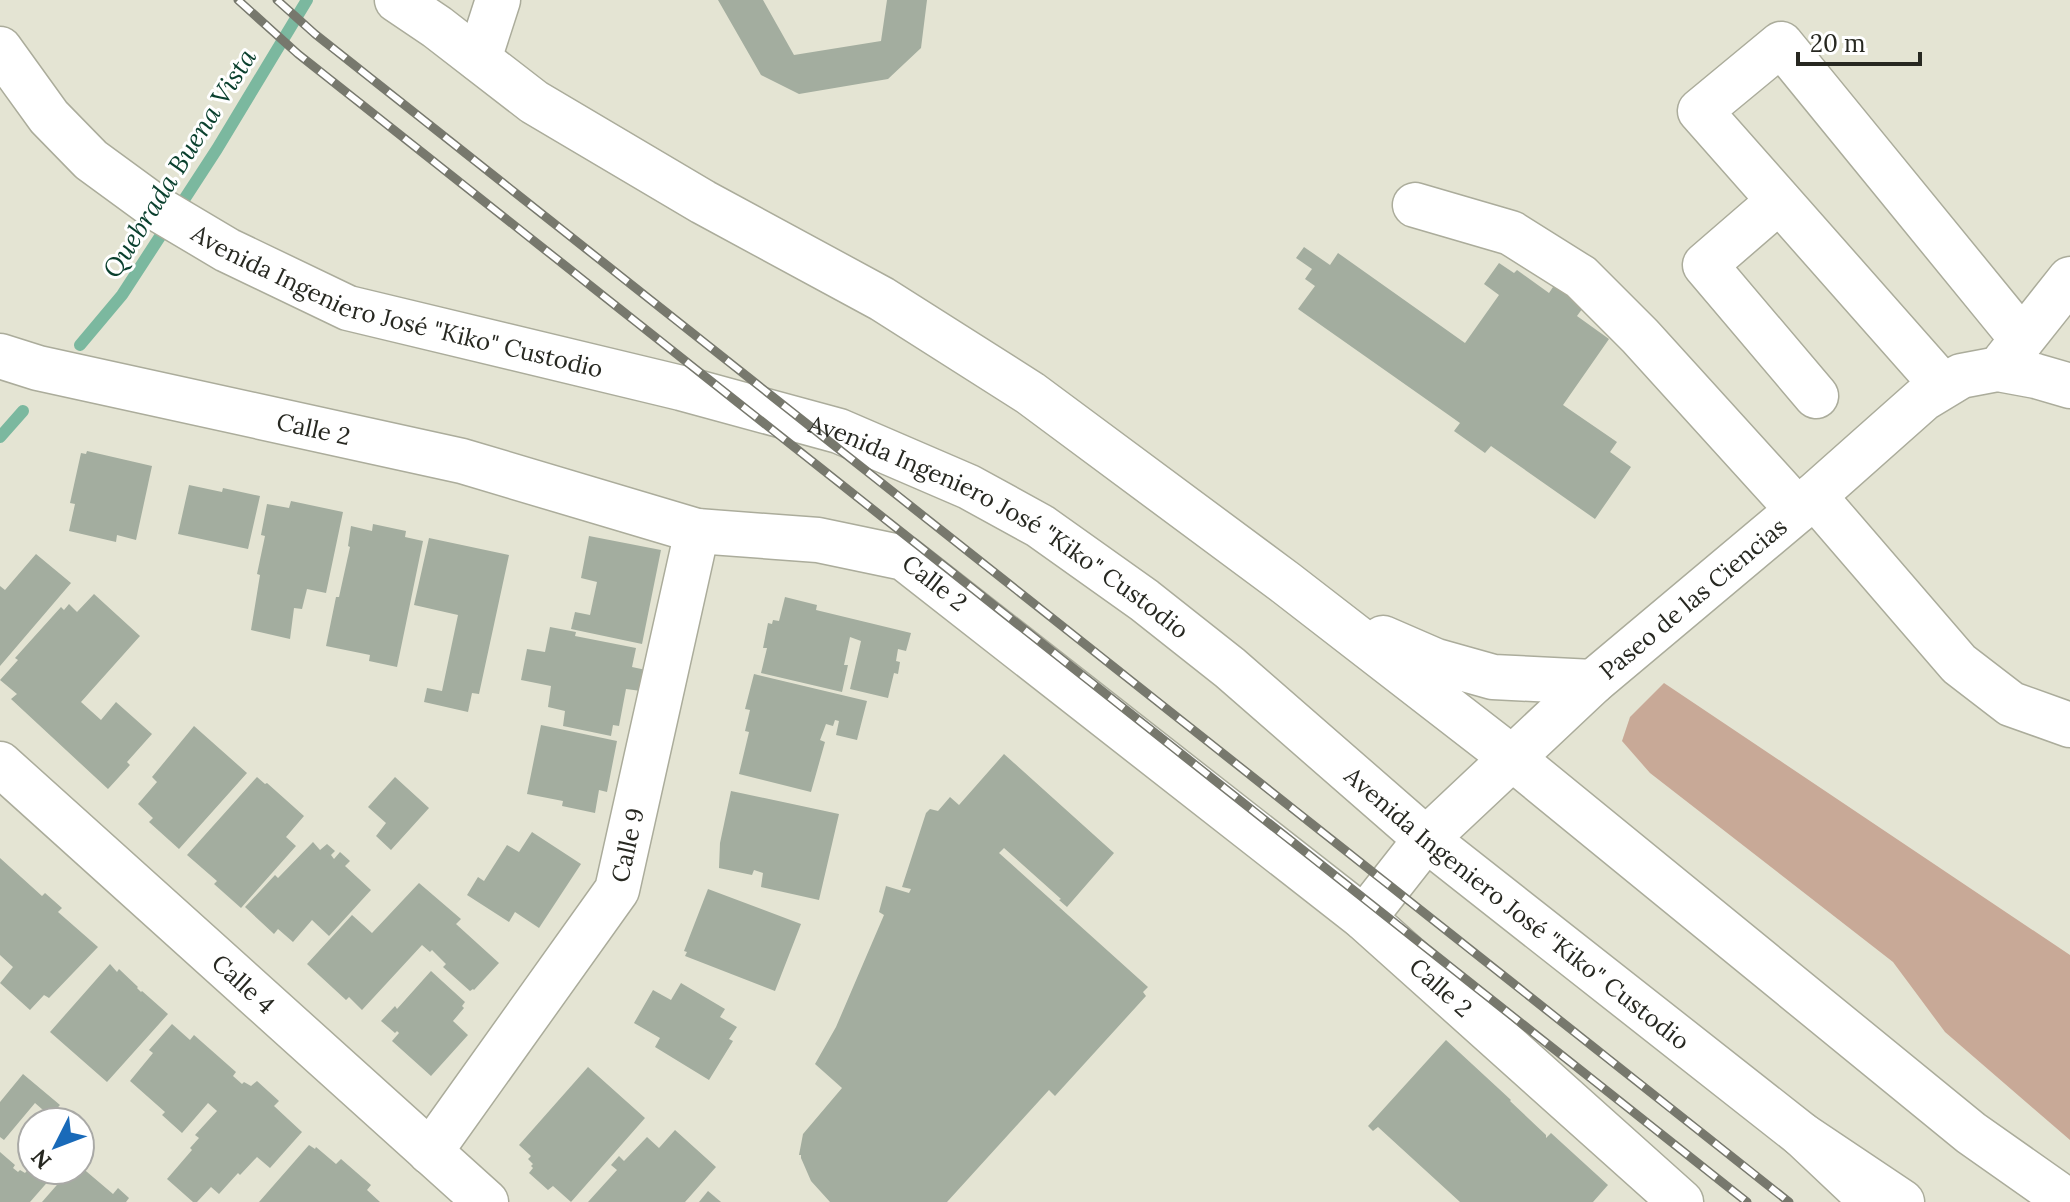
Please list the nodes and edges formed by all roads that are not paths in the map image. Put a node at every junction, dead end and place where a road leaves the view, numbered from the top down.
1 (498, 0) edge
2 (399, 2) edge
3 (0, 49) edge
4 (479, 59) junction
5 (1779, 201) junction
6 (1415, 205) dead end
7 (2070, 279) edge
8 (2010, 354) junction
9 (0, 356) edge
10 (1943, 386) junction
11 (2070, 386) edge
12 (1816, 396) dead end
13 (1806, 503) junction
14 (697, 531) junction
15 (1325, 614) junction
16 (1593, 682) junction
17 (2070, 725) edge
18 (1512, 758) junction
19 (0, 764) edge
20 (1426, 839) junction
21 (1364, 918) junction
22 (1802, 1135) junction
23 (430, 1152) junction
24 (486, 1202) edge
25 (1681, 1202) edge
26 (1873, 1202) edge
27 (1902, 1202) edge
28 (2069, 1202) edge

1 - 4 main road
2 - 4 main road
3 - 20 main road, Avenida Ingeniero José "Kiko" Custodio
4 - 15 main road
5 - 8 main road
5 - 10 main road
5 - 12 main road
6 - 13 main road
7 - 8 main road
8 - 10 main road, Paseo de las Ciencias
8 - 11 main road, Paseo de las Ciencias
9 - 14 main road, Calle 2
10 - 13 main road, Paseo de las Ciencias
13 - 16 main road, Paseo de las Ciencias
13 - 17 main road
14 - 21 main road, Calle 2
14 - 23 main road, Calle 9
15 - 16 main road
15 - 18 main road
16 - 18 main road, Paseo de las Ciencias
18 - 20 main road, Paseo de las Ciencias
18 - 28 main road
19 - 23 main road, Calle 4
20 - 21 main road, Paseo de las Ciencias
20 - 22 main road, Avenida Ingeniero José "Kiko" Custodio
21 - 25 main road, Calle 2
22 - 26 main road
22 - 27 main road, Avenida Ingeniero José "Kiko" Custodio
23 - 24 main road, Calle 4

